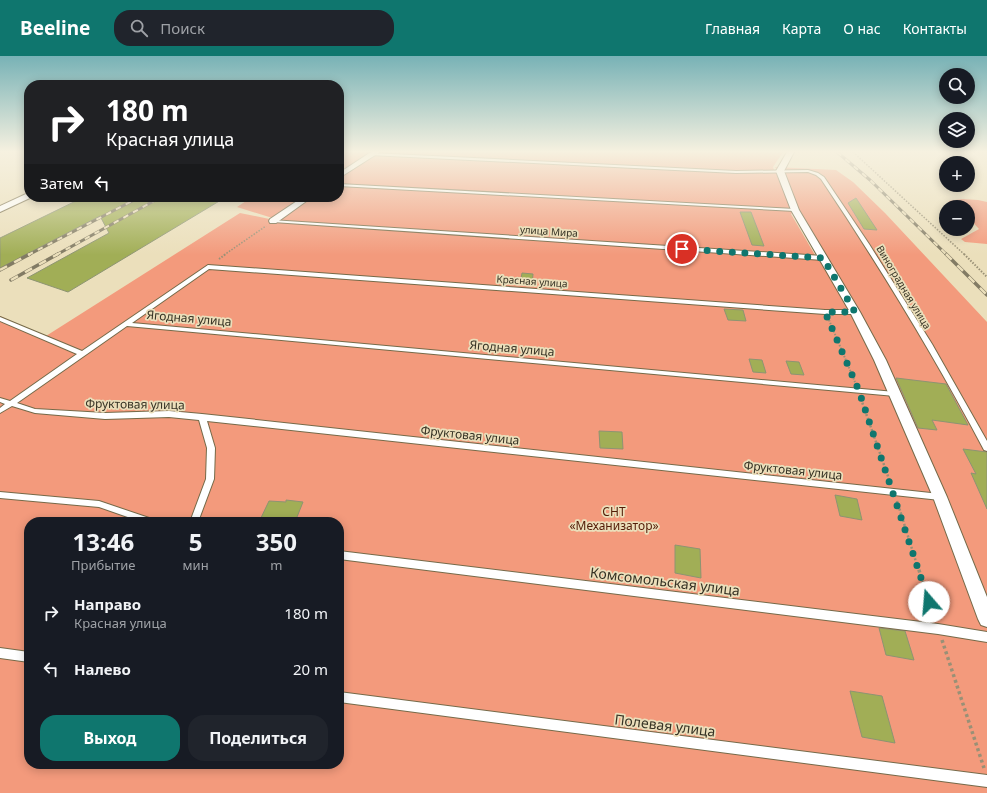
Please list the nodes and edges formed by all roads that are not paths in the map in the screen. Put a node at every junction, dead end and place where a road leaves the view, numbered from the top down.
1 (364, 186) edge
2 (786, 186) edge
3 (830, 186) edge
4 (24, 198) edge
5 (301, 202) edge
6 (0, 209) edge
7 (795, 210) junction
8 (273, 221) joint
9 (823, 258) junction
10 (855, 312) junction
11 (0, 319) edge
12 (126, 324) junction
13 (82, 354) junction
14 (895, 394) junction
15 (0, 400) edge
16 (12, 403) junction
17 (0, 411) edge
18 (202, 417) junction
19 (987, 448) edge
20 (0, 495) edge
21 (940, 497) junction
22 (137, 517) edge
23 (196, 517) edge
24 (344, 556) edge
25 (987, 618) edge
26 (987, 637) edge
27 (0, 653) edge
28 (24, 656) edge
29 (344, 698) edge
30 (987, 781) edge

1 - 7 lane
2 - 7 street
3 - 19 lane, Виноградная улица
4 - 6 street
5 - 8 street
7 - 9 street
8 - 9 lane, улица Мира
9 - 10 street
10 - 12 lane, Красная улица
10 - 14 street
11 - 13 lane
12 - 13 lane
12 - 14 lane, Ягодная улица
13 - 16 lane
14 - 21 street
15 - 16 lane, Фруктовая улица
16 - 17 lane
16 - 18 lane, Фруктовая улица
18 - 21 lane, Фруктовая улица
18 - 23 lane
20 - 22 lane
21 - 25 street
24 - 26 lane, Комсомольская улица
27 - 28 lane
29 - 30 lane, Полевая улица

